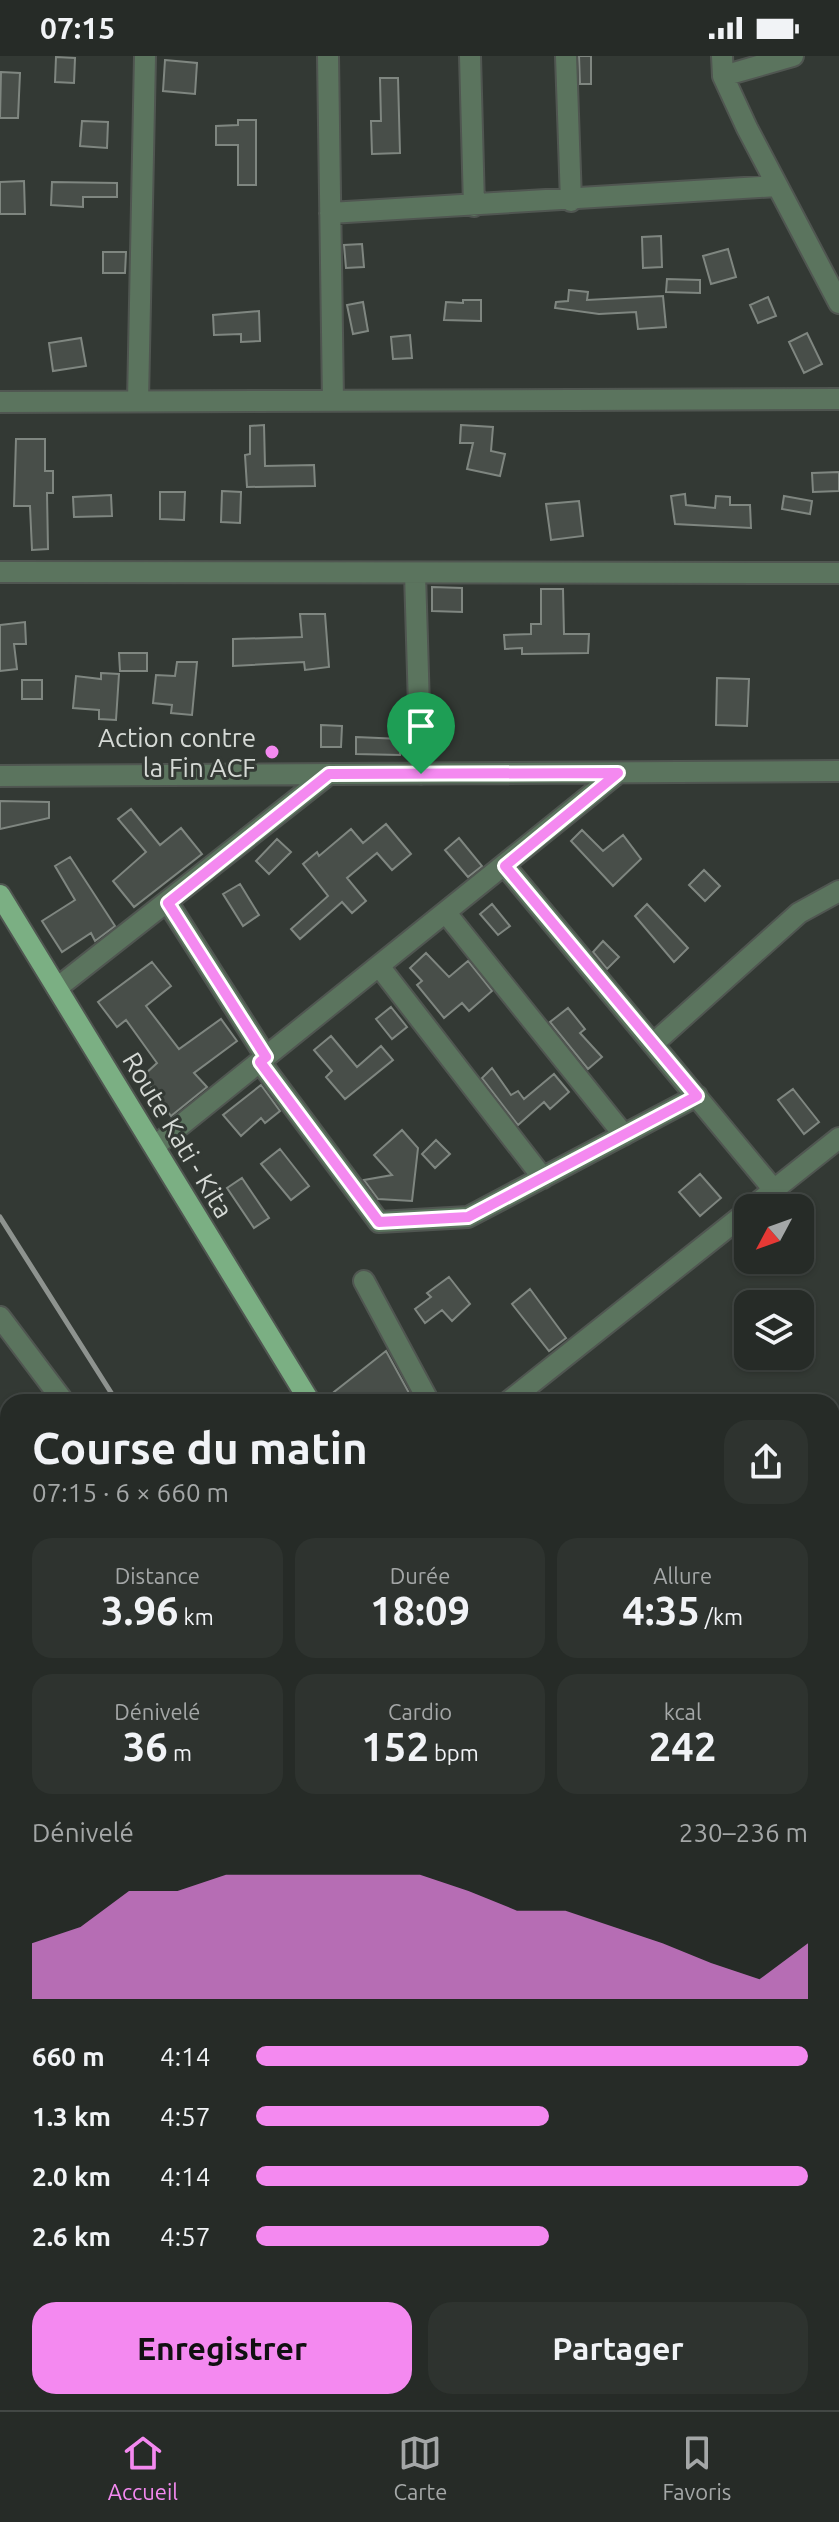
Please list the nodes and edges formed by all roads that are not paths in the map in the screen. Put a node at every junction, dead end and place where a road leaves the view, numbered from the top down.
1 (145, 56) edge
2 (328, 56) edge
3 (470, 56) edge
4 (566, 56) edge
5 (793, 56) edge
6 (723, 66) edge
7 (777, 186) junction
8 (571, 201) junction
9 (474, 206) junction
10 (330, 213) junction
11 (839, 303) edge
12 (839, 399) edge
13 (138, 401) junction
14 (333, 401) junction
15 (0, 402) edge
16 (0, 572) edge
17 (415, 573) junction
18 (839, 573) edge
19 (839, 771) edge
20 (618, 773) junction
21 (329, 774) junction
22 (421, 774) junction
23 (0, 776) edge
24 (505, 866) junction
25 (839, 891) edge
26 (0, 895) edge
27 (168, 903) junction
28 (446, 913) junction
29 (379, 966) junction
30 (57, 988) junction
31 (653, 1044) junction
32 (263, 1060) junction
33 (697, 1096) junction
34 (624, 1135) junction
35 (839, 1138) edge
36 (155, 1146) junction
37 (543, 1178) junction
38 (774, 1190) junction
39 (769, 1194) edge
40 (734, 1222) edge
41 (364, 1281) dead end
42 (0, 1317) edge
43 (58, 1394) edge
44 (305, 1394) edge
45 (425, 1394) edge
46 (518, 1394) edge

1 - 13 street
2 - 10 street
3 - 9 street
4 - 8 street
5 - 6 street
6 - 7 street
7 - 8 street
7 - 11 street
8 - 9 street
9 - 10 street
10 - 14 street
12 - 14 street
13 - 14 street
13 - 15 street
16 - 17 street
17 - 18 street
17 - 22 street
19 - 20 street
20 - 22 street
20 - 24 street
21 - 22 street
21 - 23 street
21 - 27 street
24 - 28 street
24 - 31 street
25 - 31 street
26 - 30 main road, Route Kati - Kita
27 - 30 street
27 - 32 street
28 - 29 street
28 - 34 street
29 - 32 street
29 - 37 street
30 - 36 main road, Route Kati - Kita
31 - 33 street
32 - 36 street
32 - 37 street
33 - 34 street
33 - 38 street
34 - 37 street
35 - 38 street
36 - 44 main road, Route Kati - Kita
38 - 39 street
40 - 46 street
41 - 45 street
42 - 43 street

